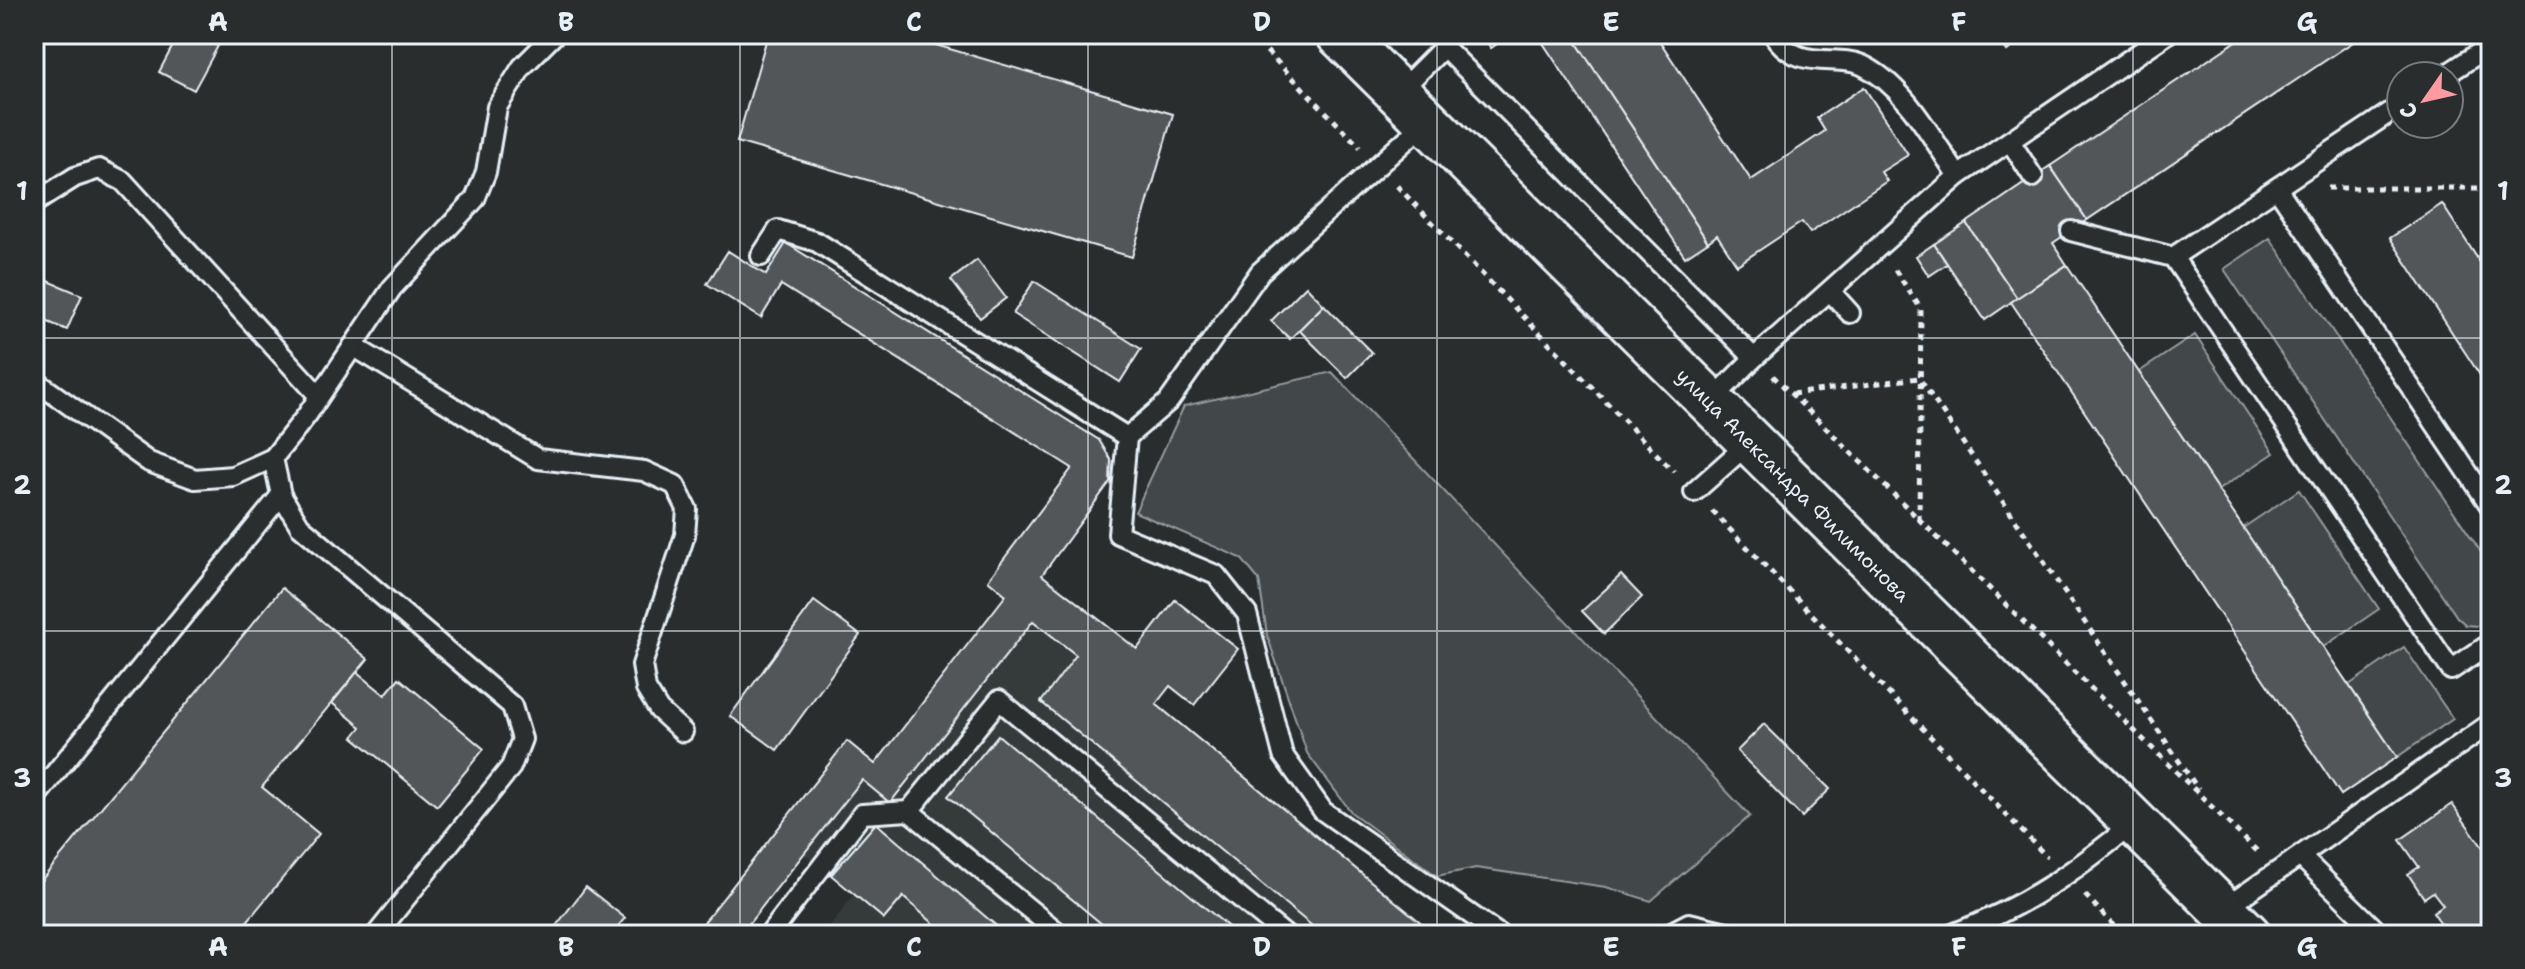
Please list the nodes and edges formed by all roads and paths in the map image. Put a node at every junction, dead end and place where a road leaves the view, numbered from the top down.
1 (555, 34) edge
2 (1339, 34) edge
3 (1773, 34) edge
4 (2167, 34) edge
5 (2491, 45) edge
6 (2465, 62) edge
7 (1413, 107) junction
8 (2385, 116) edge
9 (2010, 141) junction
10 (1958, 176) junction
11 (2033, 177) dead end
12 (2277, 188) junction
13 (2491, 188) edge
14 (34, 203) edge
15 (2071, 231) dead end
16 (761, 256) dead end
17 (2173, 257) junction
18 (1891, 265) dead end
19 (1830, 291) junction
20 (1850, 313) dead end
21 (353, 346) junction
22 (1754, 358) junction
23 (1919, 378) junction
24 (34, 380) edge
25 (1791, 394) junction
26 (319, 396) junction
27 (1710, 402) junction
28 (1127, 437) junction
29 (1750, 442) junction
30 (273, 458) junction
31 (1694, 492) dead end
32 (281, 495) junction
33 (2491, 507) edge
34 (1919, 521) junction
35 (2491, 643) edge
36 (2491, 723) edge
37 (683, 732) dead end
38 (34, 799) edge
39 (2205, 800) junction
40 (909, 811) junction
41 (2134, 823) junction
42 (2300, 856) junction
43 (2278, 871) junction
44 (2235, 923) edge
45 (376, 935) edge
46 (769, 935) edge
47 (1061, 935) edge
48 (1285, 935) edge
49 (1500, 935) edge
50 (1666, 935) edge
51 (1739, 935) edge
52 (1950, 935) edge
53 (2381, 935) edge

1 - 21 lane
2 - 7 main road, улица Александра Филимонова
3 - 10 lane
4 - 9 lane
5 - 6 lane
7 - 22 lane
7 - 27 main road, улица Александра Филимонова
7 - 28 lane
8 - 12 lane
9 - 10 lane
9 - 11 lane
10 - 19 lane
12 - 13 path
12 - 17 lane
12 - 33 lane
14 - 26 lane
15 - 17 lane
16 - 28 lane
17 - 35 lane
18 - 23 path
19 - 20 lane
19 - 22 lane
21 - 26 lane
21 - 37 lane
22 - 25 path
22 - 27 lane
23 - 25 path
23 - 34 path
23 - 39 path
24 - 30 lane
25 - 34 path
26 - 30 lane
27 - 29 main road, улица Александра Филимонова
28 - 49 lane
29 - 31 lane
29 - 41 main road, улица Александра Филимонова
30 - 32 lane
32 - 38 lane
32 - 45 lane
34 - 39 path
36 - 42 lane
39 - 43 path
40 - 46 lane
40 - 47 lane
40 - 48 lane
41 - 44 main road, улица Александра Филимонова
41 - 52 lane
42 - 43 lane
42 - 53 lane
43 - 44 lane
50 - 51 lane

